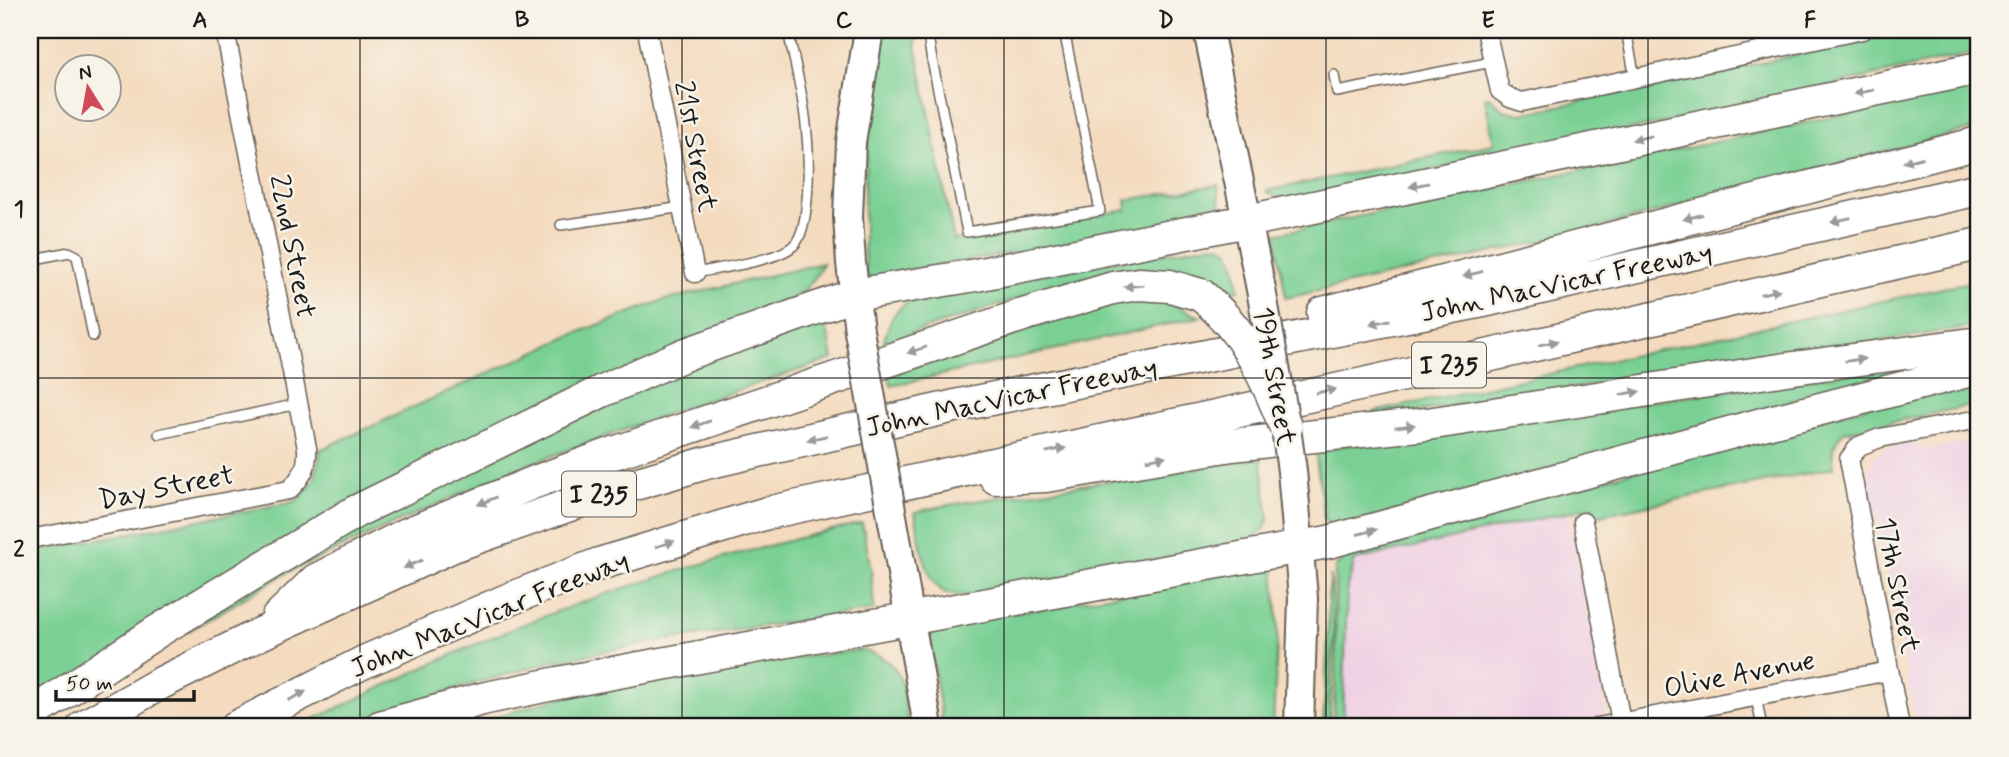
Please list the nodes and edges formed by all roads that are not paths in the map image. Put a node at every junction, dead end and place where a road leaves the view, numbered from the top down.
1 (225, 30) edge
2 (647, 30) edge
3 (788, 30) edge
4 (869, 30) edge
5 (931, 30) edge
6 (1064, 30) edge
7 (1208, 30) edge
8 (1486, 30) edge
9 (1626, 30) edge
10 (1763, 30) edge
11 (1862, 30) edge
12 (1767, 50) junction
13 (1492, 62) junction
14 (1979, 68) edge
15 (1334, 75) dead end
16 (1635, 78) junction
17 (1979, 143) edge
18 (1979, 189) edge
19 (683, 207) junction
20 (1247, 221) junction
21 (561, 225) dead end
22 (1979, 244) edge
23 (30, 260) edge
24 (695, 273) joint
25 (854, 295) junction
26 (93, 336) dead end
27 (1979, 343) edge
28 (1979, 368) edge
29 (298, 404) junction
30 (955, 406) junction
31 (1979, 419) edge
32 (1286, 428) junction
33 (159, 434) dead end
34 (305, 472) joint
35 (917, 480) junction
36 (1583, 522) dead end
37 (30, 539) edge
38 (1300, 547) junction
39 (910, 619) junction
40 (260, 634) junction
41 (1889, 671) junction
42 (1756, 697) junction
43 (30, 715) edge
44 (1621, 725) edge
45 (83, 727) edge
46 (236, 727) edge
47 (380, 727) edge
48 (928, 727) edge
49 (1298, 727) edge
50 (1598, 727) edge
51 (1762, 727) edge
52 (1900, 727) edge

1 - 29 street, 22nd Street
2 - 19 street, 21st Street
3 - 24 lane
4 - 25 main road
5 - 6 lane
7 - 20 main road, 19th Street
8 - 13 street
9 - 16 lane
10 - 12 street
11 - 12 street
12 - 16 street
13 - 15 lane
13 - 16 street
14 -> 20 highway
17 -> 30 highway
18 -> 30 highway, John MacVicar Freeway / I 235
19 - 21 lane
19 - 24 street, 21st Street
20 - 25 highway
20 - 32 main road, 19th Street, bridge
35 -> 22 highway, John MacVicar Freeway / I 235
23 - 26 lane
25 - 39 main road, bridge
25 - 43 highway
35 -> 27 highway
38 -> 28 highway
29 - 33 lane
29 - 34 street, 22nd Street
30 -> 40 highway, John MacVicar Freeway / I 235
31 - 41 street, 17th Street
32 - 38 main road, 19th Street, bridge
32 -> 40 highway, bridge
34 - 37 street, Day Street
46 -> 35 highway, John MacVicar Freeway / I 235
36 - 44 street
38 - 39 highway
38 - 49 main road, 19th Street
39 - 47 highway
39 - 48 main road
40 - 45 highway, John MacVicar Freeway / I 235
41 - 42 street, Olive Avenue
41 - 52 street, 17th Street
42 - 44 street, Olive Avenue
42 - 51 lane
44 - 50 street, Olive Avenue

